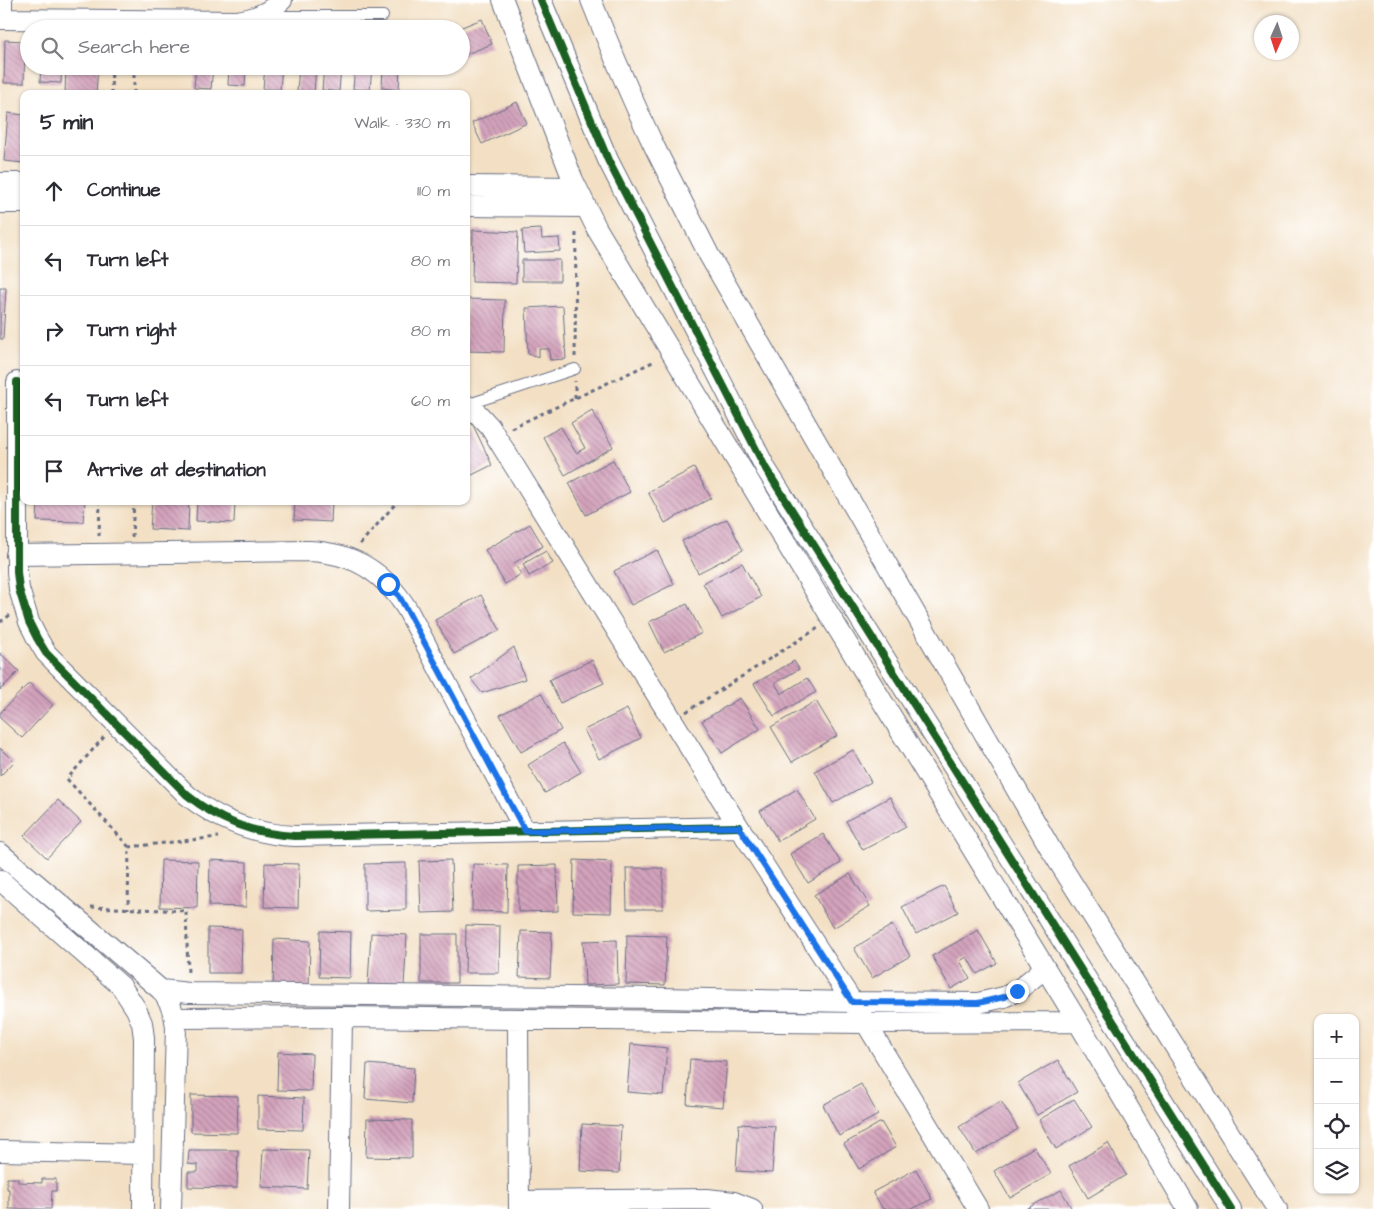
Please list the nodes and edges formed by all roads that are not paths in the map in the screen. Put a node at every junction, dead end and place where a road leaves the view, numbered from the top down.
1 (282, 0) edge
2 (503, 0) edge
3 (541, 0) edge
4 (591, 0) edge
5 (1, 13) edge
6 (258, 16) junction
7 (383, 16) dead end
8 (207, 20) edge
9 (248, 20) edge
10 (0, 183) edge
11 (20, 183) edge
12 (470, 186) edge
13 (576, 186) junction
14 (0, 203) edge
15 (20, 203) edge
16 (470, 206) edge
17 (580, 207) junction
18 (575, 369) road end
19 (14, 382) edge
20 (470, 404) edge
21 (470, 408) edge
22 (766, 469) junction
23 (748, 481) junction
24 (16, 555) junction
25 (739, 827) junction
26 (525, 831) junction
27 (0, 853) edge
28 (0, 880) edge
29 (1043, 965) junction
30 (161, 990) junction
31 (660, 998) junction
32 (852, 1002) junction
33 (342, 1017) junction
34 (175, 1018) junction
35 (518, 1020) junction
36 (660, 1020) junction
37 (1078, 1022) junction
38 (866, 1023) junction
39 (0, 1151) edge
40 (143, 1154) junction
41 (519, 1205) edge
42 (143, 1209) edge
43 (171, 1209) edge
44 (339, 1209) edge
45 (752, 1209) edge
46 (978, 1209) edge
47 (1188, 1209) edge
48 (1231, 1209) edge
49 (1277, 1209) edge

1 - 6 street
2 - 13 street
3 - 22 street
4 - 49 street
5 - 8 street
6 - 7 lane
6 - 9 street
10 - 11 street
12 - 13 street
13 - 17 street
14 - 15 street
16 - 17 street
17 - 23 street
18 - 20 lane
19 - 24 street
21 - 25 street
22 - 23 street
22 - 48 street
23 - 29 street
24 - 26 street
24 - 26 street
25 - 26 street
25 - 32 street
27 - 30 street
28 - 40 street
29 - 32 street
29 - 37 street
30 - 31 street
30 - 34 street
31 - 32 street
31 - 36 street
32 - 38 street
33 - 34 street
33 - 35 street
33 - 44 street
34 - 43 street
35 - 36 street
35 - 41 street
36 - 38 street
37 - 38 street
37 - 47 street
38 - 46 street
39 - 40 street
40 - 42 street
41 - 45 street

